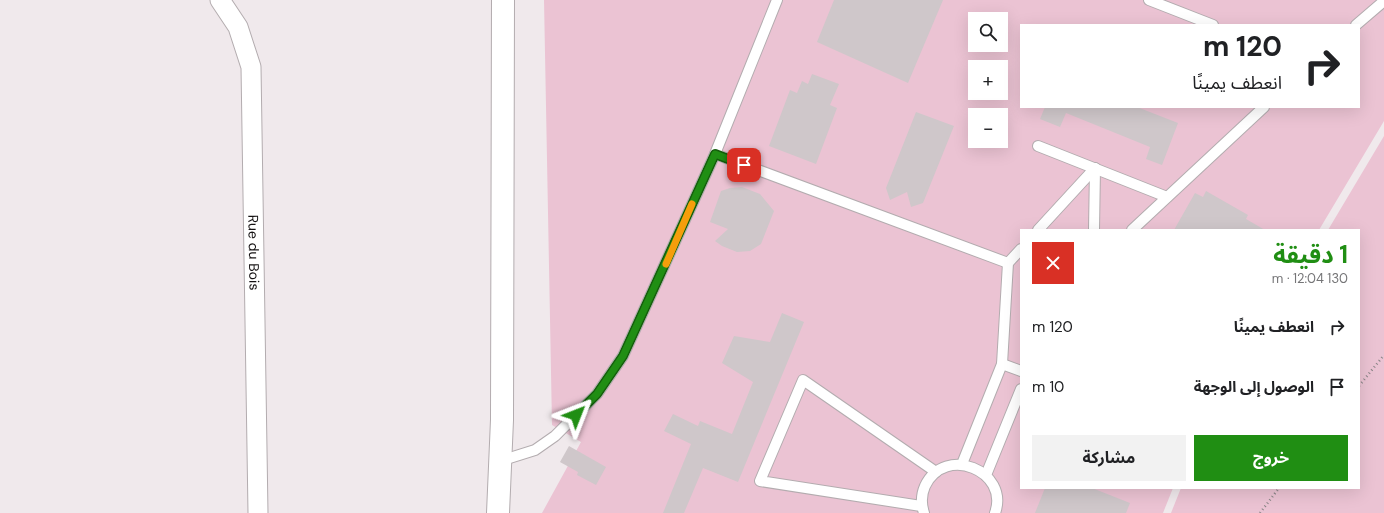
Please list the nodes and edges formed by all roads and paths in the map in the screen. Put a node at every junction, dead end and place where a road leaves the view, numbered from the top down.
1 (220, 0) edge
2 (503, 0) edge
3 (777, 0) edge
4 (1149, 0) edge
5 (1384, 1) edge
6 (1210, 24) edge
7 (1357, 24) edge
8 (1263, 108) edge
9 (1038, 146) dead end
10 (715, 154) junction
11 (1094, 168) junction
12 (1167, 197) junction
13 (1039, 229) edge
14 (1094, 229) edge
15 (1133, 229) edge
16 (1020, 250) edge
17 (1008, 263) junction
18 (1384, 355) edge
19 (1002, 364) junction
20 (1020, 372) edge
21 (1360, 385) edge
22 (1020, 391) edge
23 (500, 461) junction
24 (962, 464) junction
25 (936, 472) junction
26 (986, 476) junction
27 (1278, 489) edge
28 (922, 509) edge
29 (258, 513) edge
30 (498, 513) edge
31 (995, 513) edge
32 (1260, 513) edge

1 - 29 street, Rue du Bois
2 - 23 street
3 - 10 lane
4 - 6 lane
5 - 7 lane
8 - 12 lane
9 - 11 lane
10 - 17 lane
10 - 23 lane
11 - 12 lane
11 - 13 lane
11 - 14 lane
12 - 15 lane
16 - 17 lane
17 - 19 lane
18 - 21 path
19 - 20 lane
19 - 24 lane
22 - 26 lane
23 - 30 street
24 - 25 lane
24 - 26 lane
25 - 28 lane
25 - 28 lane
26 - 31 lane
27 - 32 path

